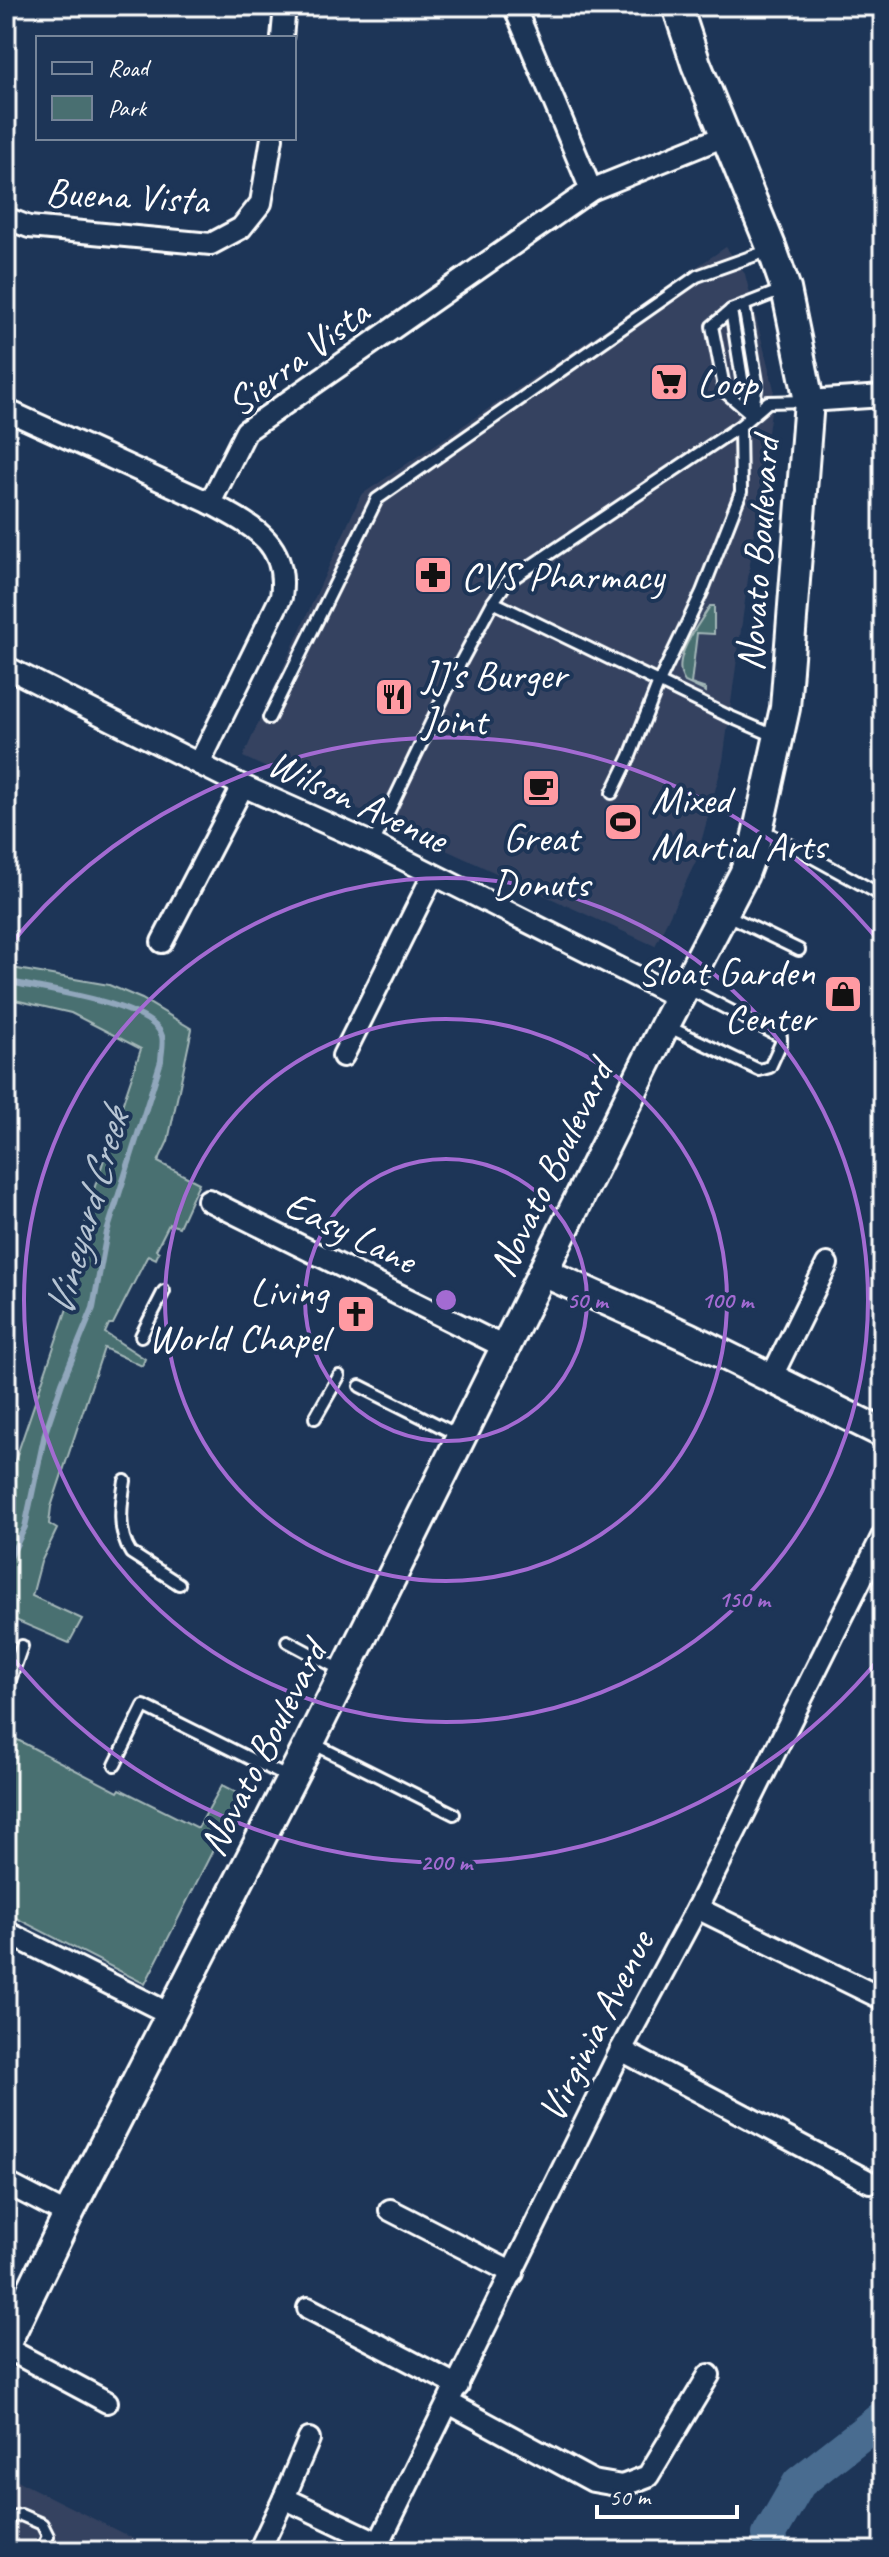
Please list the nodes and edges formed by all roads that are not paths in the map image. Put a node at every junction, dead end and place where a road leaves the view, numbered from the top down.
1 (285, 6) edge
2 (514, 6) edge
3 (677, 6) edge
4 (282, 36) edge
5 (725, 136) junction
6 (272, 140) edge
7 (591, 190) junction
8 (6, 218) edge
9 (772, 249) junction
10 (786, 289) junction
11 (744, 305) junction
12 (731, 310) junction
13 (883, 396) edge
14 (809, 401) junction
15 (6, 410) edge
16 (752, 415) junction
17 (740, 426) junction
18 (210, 503) junction
19 (493, 602) junction
20 (6, 667) edge
21 (659, 682) junction
22 (269, 718) dead end
23 (780, 738) junction
24 (199, 764) junction
25 (243, 786) junction
26 (612, 793) dead end
27 (759, 828) junction
28 (373, 844) junction
29 (433, 875) junction
30 (883, 896) edge
31 (723, 913) junction
32 (162, 942) dead end
33 (799, 950) dead end
34 (682, 992) junction
35 (665, 1025) junction
36 (343, 1056) dead end
37 (208, 1200) dead end
38 (827, 1264) dead end
39 (543, 1272) junction
40 (164, 1291) dead end
41 (141, 1336) dead end
42 (506, 1348) junction
43 (339, 1376) dead end
44 (771, 1378) junction
45 (360, 1386) dead end
46 (315, 1418) dead end
47 (883, 1433) edge
48 (462, 1437) junction
49 (125, 1481) dead end
50 (883, 1535) edge
51 (179, 1584) dead end
52 (287, 1641) dead end
53 (22, 1646) dead end
54 (345, 1672) junction
55 (6, 1691) edge
56 (310, 1742) junction
57 (115, 1765) dead end
58 (291, 1779) junction
59 (454, 1814) dead end
60 (697, 1908) junction
61 (6, 1932) edge
62 (883, 1999) edge
63 (172, 2015) junction
64 (621, 2050) junction
65 (870, 2182) dead end
66 (6, 2183) edge
67 (390, 2210) dead end
68 (68, 2215) junction
69 (513, 2273) junction
70 (308, 2308) dead end
71 (6, 2346) edge
72 (709, 2375) dead end
73 (454, 2395) junction
74 (107, 2402) dead end
75 (309, 2439) dead end
76 (284, 2498) junction
77 (8, 2521) edge
78 (377, 2547) edge
79 (41, 2551) edge
80 (259, 2551) edge

1 - 4 street
2 - 7 street
3 - 5 main road, Novato Boulevard
5 - 7 street, Sierra Vista
5 - 9 main road, Novato Boulevard
6 - 8 street, Buena Vista
7 - 18 street, Sierra Vista
9 - 10 main road, Novato Boulevard
9 - 22 lane
10 - 11 lane
10 - 14 main road, Novato Boulevard
11 - 12 lane
11 - 16 lane
12 - 16 lane
12 - 16 lane
13 - 14 street
14 - 16 lane
14 - 23 main road, Novato Boulevard
15 - 18 street
16 - 17 lane
17 - 19 lane
17 - 21 lane
18 - 24 street
19 - 21 lane
19 - 28 lane
20 - 24 street, Wilson Avenue
21 - 23 lane
21 - 26 lane
23 - 27 main road, Novato Boulevard
24 - 25 street, Wilson Avenue
25 - 28 street, Wilson Avenue
25 - 32 street
27 - 30 lane
27 - 31 main road, Novato Boulevard
28 - 29 street, Wilson Avenue
29 - 34 street, Wilson Avenue
29 - 36 street
31 - 33 lane
31 - 34 main road, Novato Boulevard
34 - 35 main road, Novato Boulevard
34 - 35 lane
35 - 39 main road, Novato Boulevard
37 - 42 street, Easy Lane
38 - 44 street
39 - 42 main road, Novato Boulevard
39 - 44 main road
40 - 41 lane
42 - 48 main road, Novato Boulevard
43 - 46 lane
44 - 47 main road
45 - 48 lane
48 - 54 main road, Novato Boulevard
49 - 51 lane
50 - 60 street, Virginia Avenue
52 - 54 lane
53 - 55 lane
54 - 56 main road, Novato Boulevard
56 - 58 main road, Novato Boulevard
56 - 59 lane
57 - 58 lane
58 - 63 main road, Novato Boulevard
60 - 62 street
60 - 64 street, Virginia Avenue
61 - 63 street
63 - 68 main road, Novato Boulevard
64 - 65 street
64 - 69 street, Virginia Avenue
66 - 68 street
67 - 69 street
68 - 71 main road, Novato Boulevard
69 - 73 street, Virginia Avenue
70 - 73 street
71 - 74 street
72 - 73 street
73 - 78 street, Virginia Avenue
75 - 76 street
76 - 78 street
76 - 80 street
77 - 79 lane

